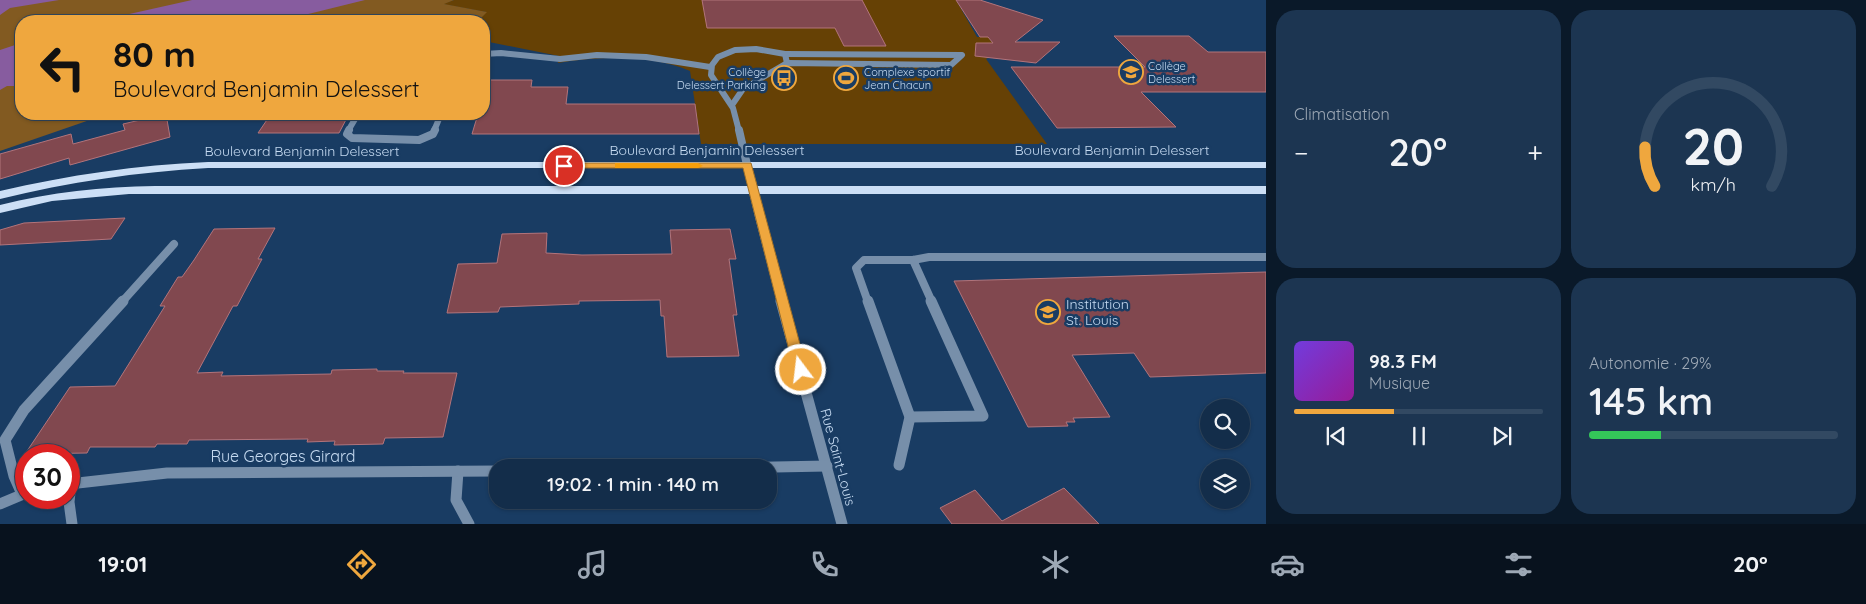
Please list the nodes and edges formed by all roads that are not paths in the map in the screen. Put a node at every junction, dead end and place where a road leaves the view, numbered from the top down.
1 (490, 54) edge
2 (785, 54) junction
3 (787, 63) junction
4 (710, 67) junction
5 (732, 104) junction
6 (355, 120) edge
7 (439, 120) edge
8 (1266, 165) edge
9 (747, 166) junction
10 (1266, 190) edge
11 (753, 191) junction
12 (0, 195) edge
13 (0, 209) edge
14 (174, 244) dead end
15 (1266, 257) edge
16 (913, 260) junction
17 (910, 417) junction
18 (899, 465) dead end
19 (827, 466) junction
20 (777, 467) edge
21 (458, 471) junction
22 (489, 471) edge
23 (15, 478) edge
24 (80, 483) edge
25 (15, 497) edge
26 (0, 504) edge
27 (70, 509) edge
28 (72, 524) edge
29 (469, 524) edge
30 (842, 524) edge

1 - 4 street
2 - 3 street
2 - 3 street
2 - 4 street
3 - 5 street
4 - 5 street
5 - 9 street, Rue Saint-Louis
6 - 7 street
8 - 9 main road, Boulevard Benjamin Delessert
9 - 11 street, Rue Saint-Louis
9 - 12 main road, Boulevard Benjamin Delessert
10 - 11 main road
11 - 13 main road
11 - 19 street, Rue Saint-Louis
14 - 23 street
15 - 16 street
16 - 17 street
16 - 17 street
17 - 18 street
19 - 20 street
19 - 30 street, Rue Saint-Louis
21 - 22 street, Rue Georges Girard
21 - 24 street, Rue Georges Girard
21 - 29 street
25 - 26 street
27 - 28 street

